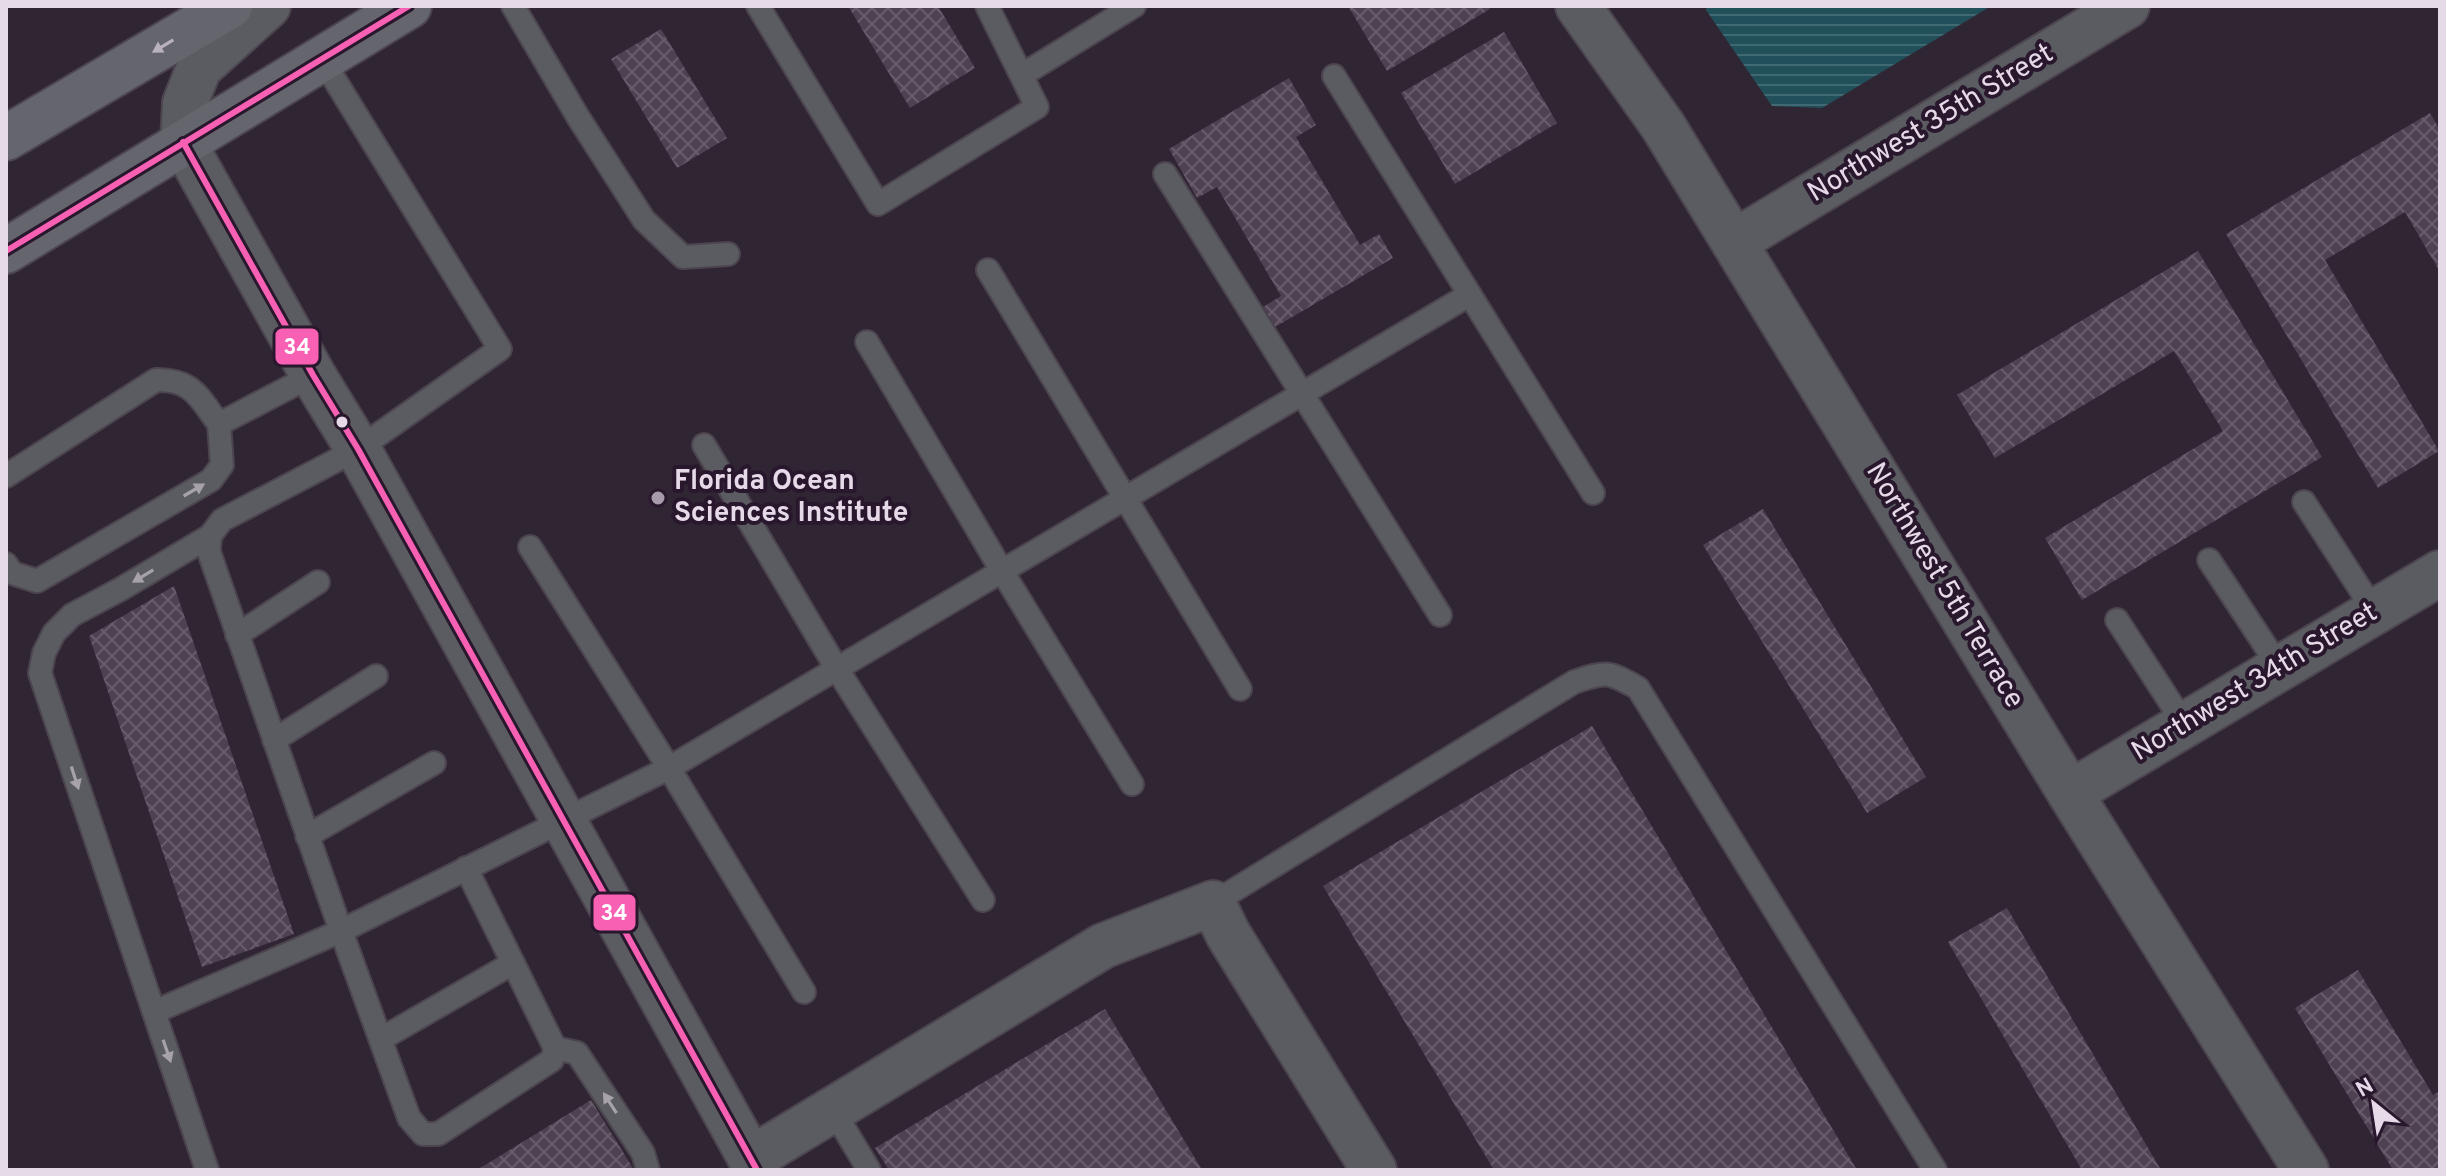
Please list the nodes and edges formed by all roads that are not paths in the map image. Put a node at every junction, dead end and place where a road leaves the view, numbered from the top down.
1 (230, 6) edge
2 (268, 6) edge
3 (409, 6) edge
4 (513, 6) edge
5 (758, 6) edge
6 (987, 6) edge
7 (1134, 6) edge
8 (1578, 6) edge
9 (2127, 6) edge
10 (322, 59) junction
11 (1022, 75) junction
12 (1334, 76) dead end
13 (6, 138) edge
14 (183, 142) junction
15 (1165, 174) dead end
16 (1734, 242) junction
17 (6, 251) edge
18 (728, 254) dead end
19 (988, 270) dead end
20 (1469, 295) junction
21 (867, 342) dead end
22 (313, 375) junction
23 (1304, 394) junction
24 (219, 424) junction
25 (704, 445) dead end
26 (358, 449) junction
27 (6, 476) edge
28 (1593, 493) dead end
29 (1125, 499) junction
30 (2304, 502) dead end
31 (210, 536) junction
32 (530, 547) dead end
33 (2209, 560) dead end
34 (6, 564) edge
35 (1002, 571) junction
36 (2440, 573) edge
37 (318, 582) dead end
38 (2375, 612) junction
39 (1440, 615) dead end
40 (2117, 620) dead end
41 (237, 635) junction
42 (2280, 668) junction
43 (837, 669) junction
44 (376, 676) dead end
45 (1240, 689) dead end
46 (2185, 725) junction
47 (274, 740) junction
48 (434, 763) dead end
49 (669, 768) junction
50 (1132, 784) dead end
51 (2070, 793) junction
52 (563, 820) junction
53 (307, 836) junction
54 (466, 868) junction
55 (983, 900) dead end
56 (1213, 903) junction
57 (341, 931) junction
58 (513, 963) junction
59 (804, 992) dead end
60 (154, 1012) junction
61 (381, 1039) junction
62 (555, 1048) junction
63 (833, 1110) junction
64 (754, 1165) edge
65 (2301, 1168) edge
66 (207, 1170) edge
67 (648, 1170) edge
68 (869, 1170) edge
69 (1374, 1170) edge
70 (1935, 1170) edge

1 -> 13 main road
2 - 14 street
3 - 10 main road
4 - 18 lane
5 - 11 lane
6 - 11 lane
7 - 11 lane
8 - 16 street, Northwest 5th Terrace
9 - 16 street, Northwest 35th Street
10 - 14 main road
10 - 26 lane
12 - 20 lane
14 - 17 main road
14 - 22 street
15 - 23 lane
16 - 51 street, Northwest 5th Terrace
19 - 29 lane
20 - 23 lane
20 - 28 lane
21 - 35 lane
22 - 24 lane
22 - 26 street
23 - 29 lane
23 - 39 lane
24 - 27 lane
34 -> 24 lane
25 - 43 lane
26 - 31 lane
26 - 52 street
29 - 35 lane
29 - 45 lane
30 - 38 lane
31 - 41 lane
31 -> 60 lane
32 - 49 lane
33 - 42 lane
35 - 43 lane
35 - 50 lane
36 - 38 street, Northwest 34th Street
37 - 41 lane
38 - 42 street, Northwest 34th Street
40 - 46 lane
41 - 47 lane
42 - 46 street, Northwest 34th Street
43 - 49 lane
43 - 55 lane
44 - 47 lane
46 - 51 street, Northwest 34th Street
47 - 53 lane
48 - 53 lane
49 - 52 lane
49 - 59 lane
51 - 65 street, Northwest 5th Terrace
52 - 54 lane
52 - 64 street
53 - 57 lane
54 - 57 lane
54 - 58 lane
56 - 63 street
56 - 69 street
56 - 70 lane
57 - 60 lane
57 - 61 lane
58 - 61 lane
58 - 62 lane
60 -> 66 lane
61 - 62 lane
67 -> 62 lane
63 - 64 street
63 - 68 lane

